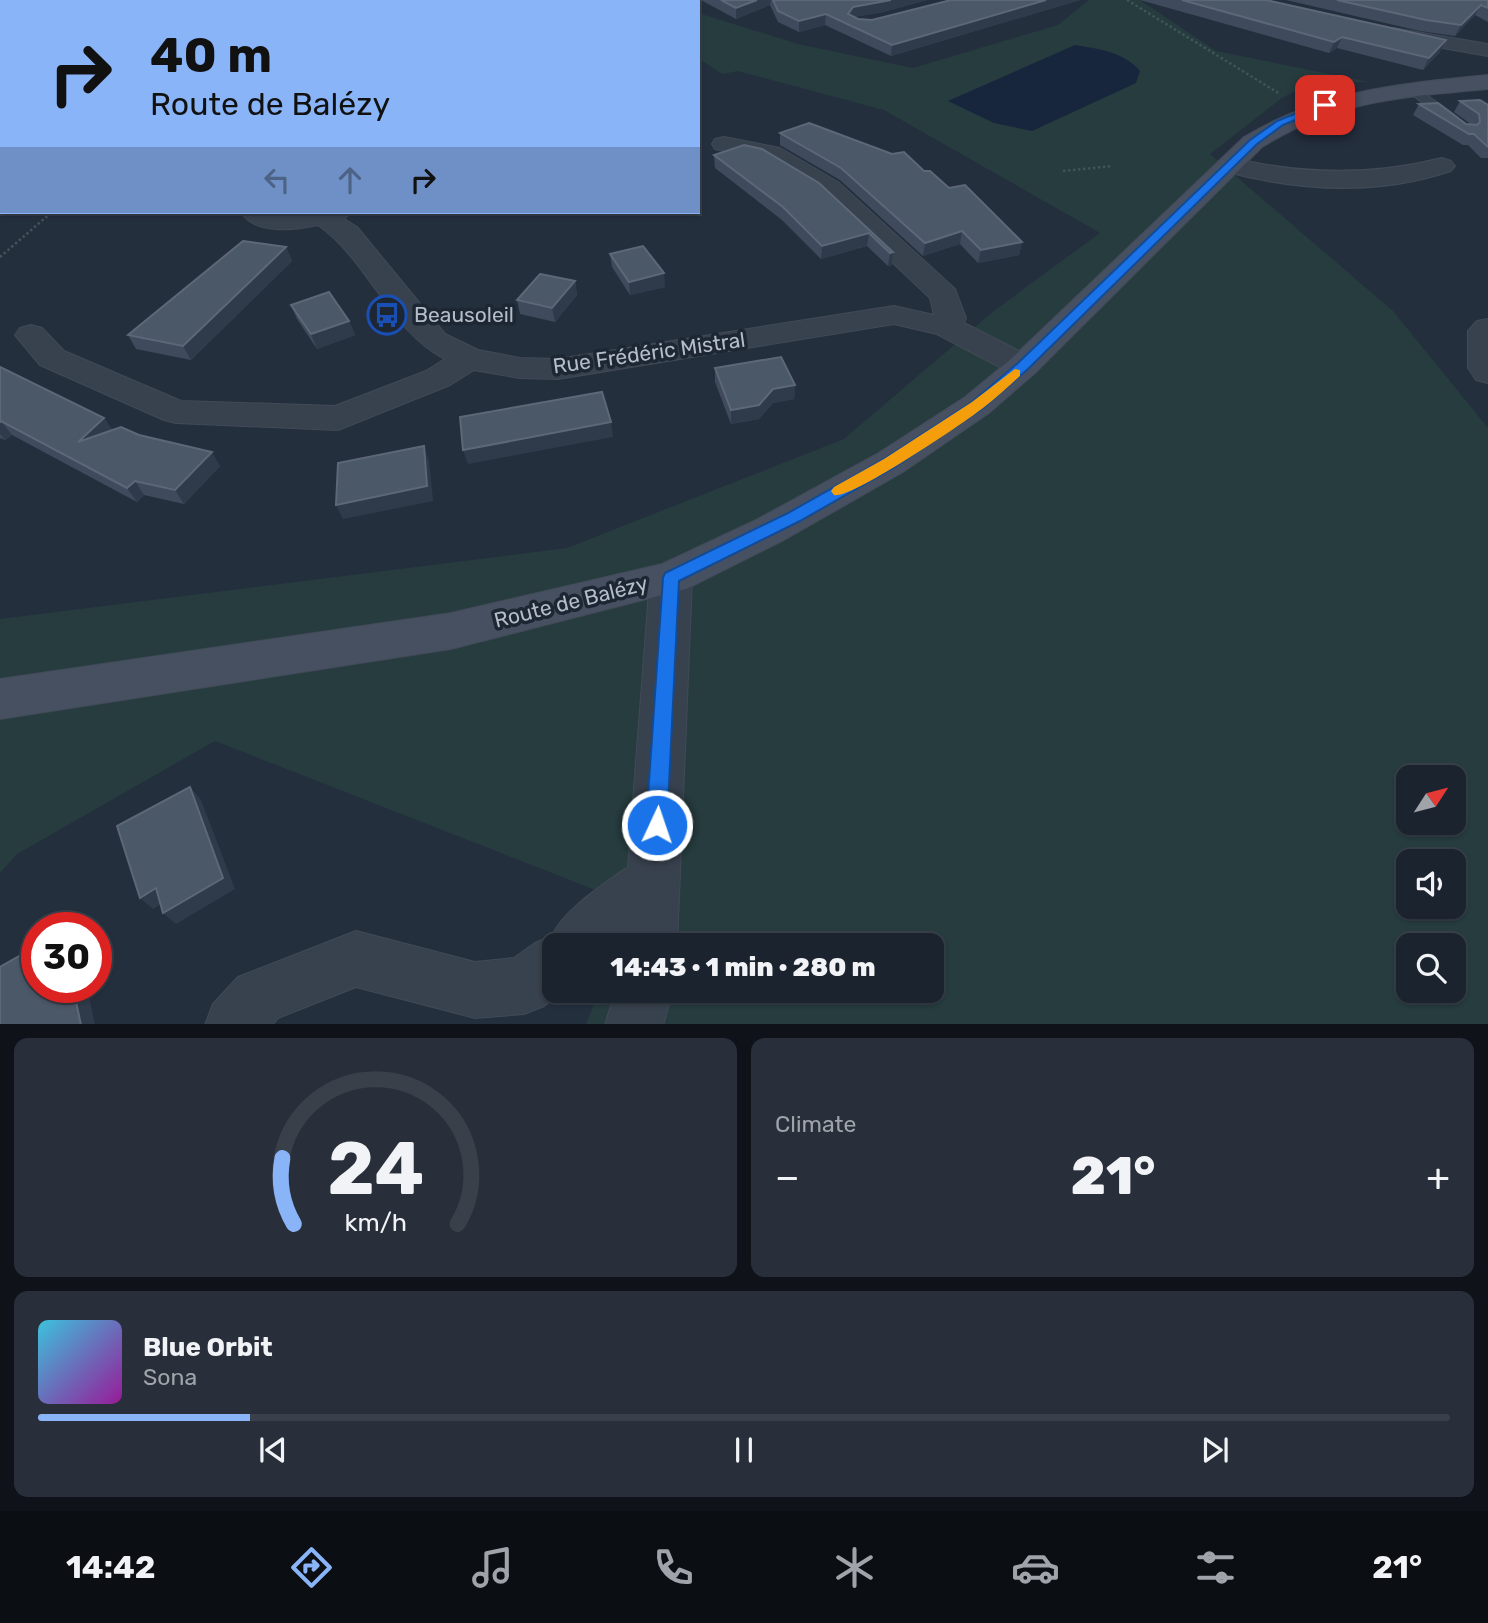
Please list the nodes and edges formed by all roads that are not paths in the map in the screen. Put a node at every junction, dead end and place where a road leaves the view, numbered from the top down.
1 (1368, 28) edge
2 (1488, 50) edge
3 (1488, 82) edge
4 (1413, 89) junction
5 (1466, 130) edge
6 (724, 144) dead end
7 (1229, 165) junction
8 (1442, 166) dead end
9 (256, 214) edge
10 (331, 214) edge
11 (947, 327) junction
12 (1488, 328) edge
13 (31, 335) dead end
14 (469, 359) junction
15 (1023, 366) junction
16 (1488, 373) edge
17 (671, 578) junction
18 (0, 699) edge
19 (654, 880) junction
20 (589, 933) edge
21 (650, 933) edge
22 (542, 973) edge
23 (641, 1003) edge
24 (234, 1024) edge
25 (634, 1024) edge

1 - 2 street
3 - 4 main road, Route de Balézy
4 - 5 lane
4 - 7 main road, Route de Balézy
6 - 11 street
7 - 8 street
7 - 15 main road, Route de Balézy
9 - 10 street
10 - 14 street, Rue Frédéric Mistral
11 - 14 street, Rue Frédéric Mistral
11 - 15 street, Rue Frédéric Mistral
12 - 16 street
13 - 14 street
15 - 17 main road, Route de Balézy
17 - 18 main road, Route de Balézy
17 - 19 street
19 - 20 street
19 - 21 street
22 - 24 street
23 - 25 street

